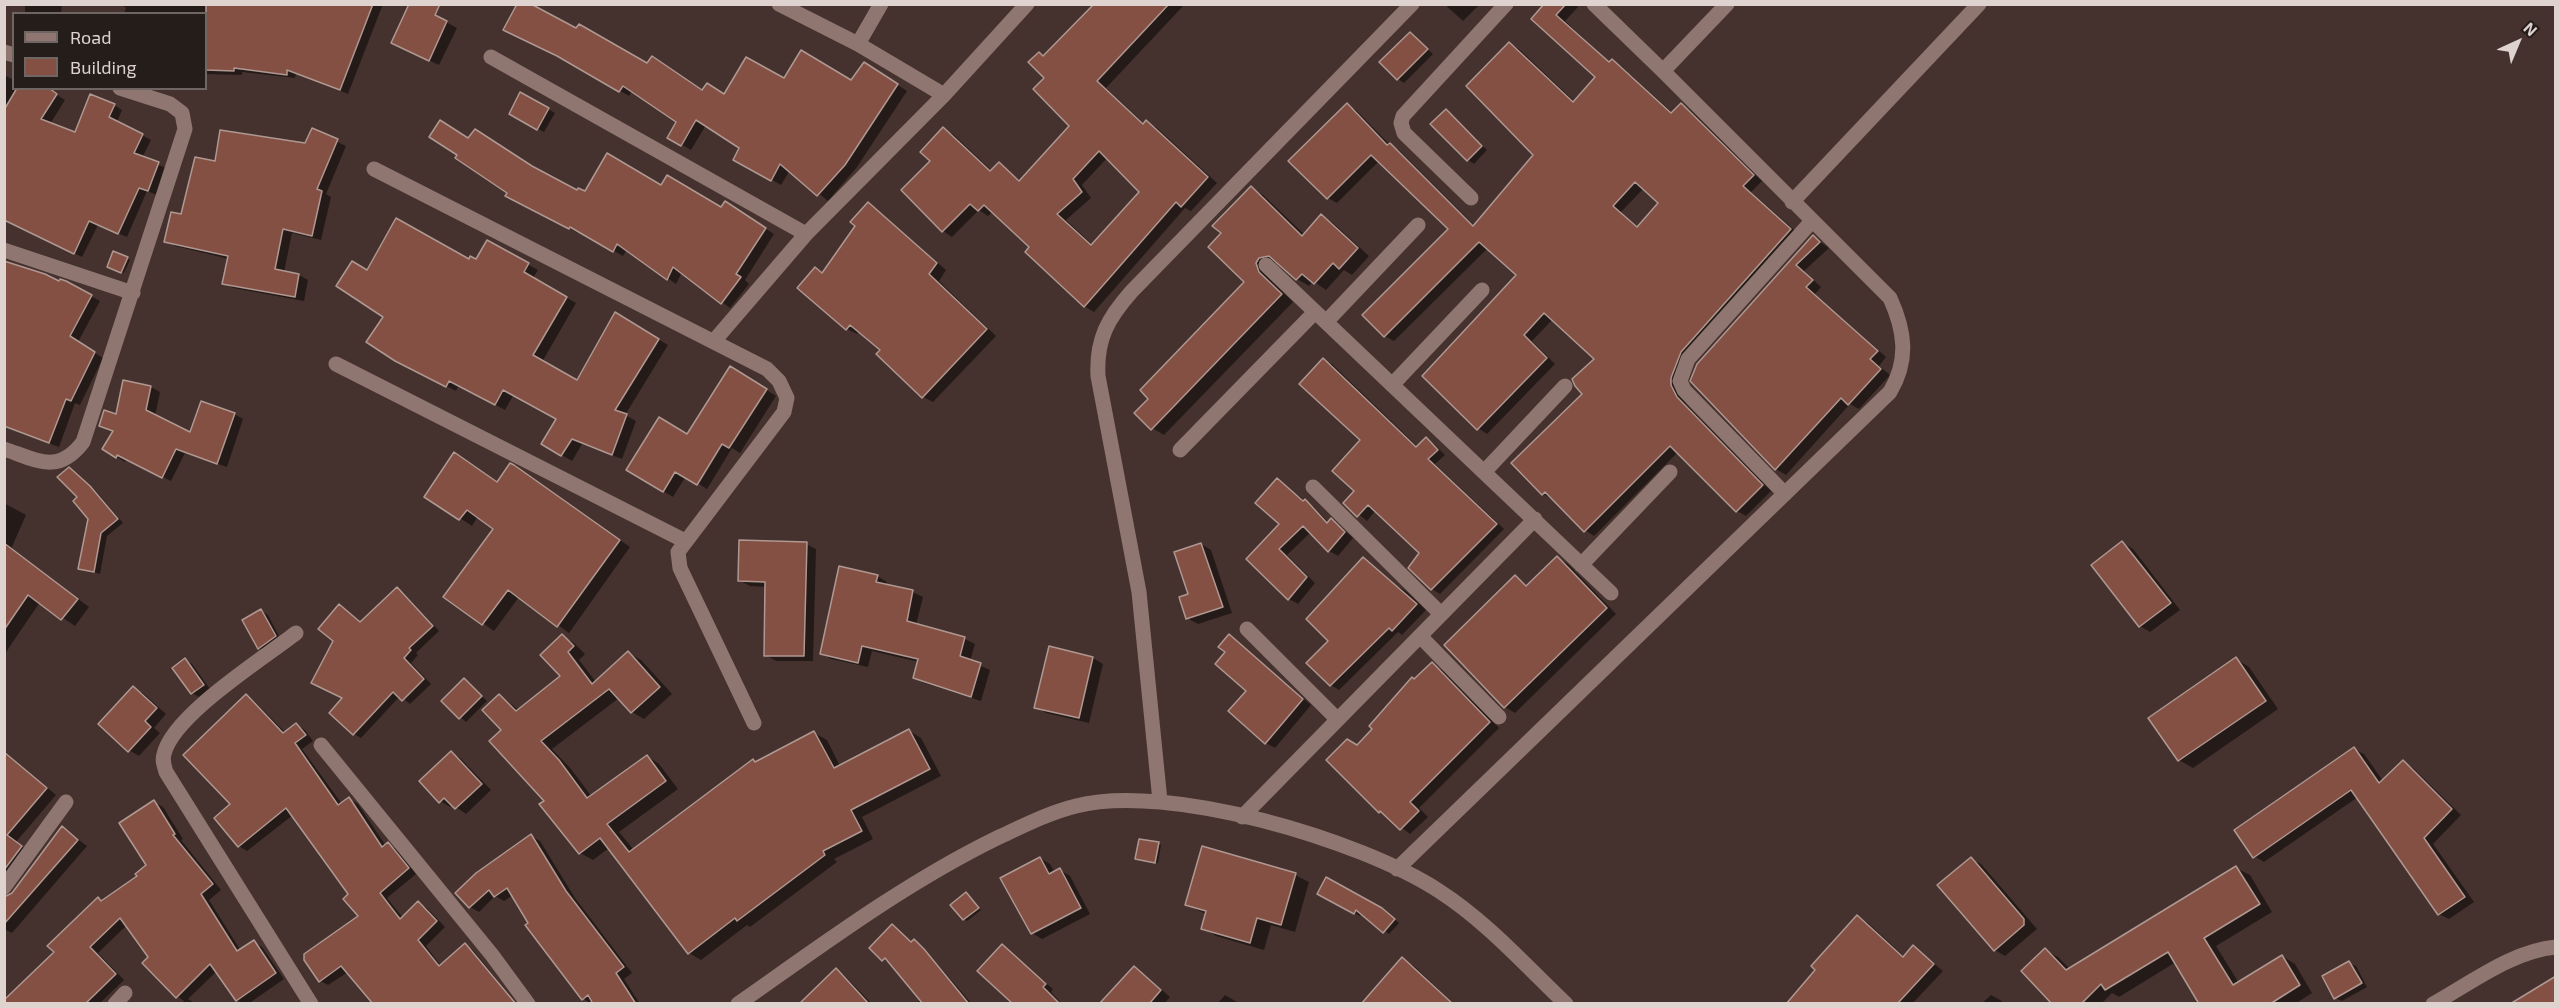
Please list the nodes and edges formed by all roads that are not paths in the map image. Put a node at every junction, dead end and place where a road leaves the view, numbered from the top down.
1 (779, 4) edge
2 (881, 4) edge
3 (1027, 4) edge
4 (1412, 4) edge
5 (1506, 4) edge
6 (1594, 4) edge
7 (1727, 4) edge
8 (1979, 4) edge
9 (858, 44) junction
10 (491, 57) dead end
11 (1663, 70) junction
12 (126, 90) edge
13 (944, 94) junction
14 (374, 169) dead end
15 (1471, 198) dead end
16 (1792, 202) junction
17 (1812, 221) junction
18 (1418, 225) dead end
19 (806, 234) junction
20 (4, 250) edge
21 (1266, 265) dead end
22 (1482, 290) dead end
23 (133, 292) junction
24 (1320, 317) junction
25 (714, 341) junction
26 (336, 364) dead end
27 (1392, 385) junction
28 (1565, 386) dead end
29 (4, 449) edge
30 (1180, 450) dead end
31 (1484, 472) junction
32 (1670, 472) dead end
33 (1313, 488) dead end
34 (1785, 494) junction
35 (1534, 519) junction
36 (685, 541) junction
37 (1581, 565) junction
38 (1611, 593) dead end
39 (1442, 614) junction
40 (1247, 628) dead end
41 (296, 633) dead end
42 (1420, 636) junction
43 (1499, 717) dead end
44 (1337, 719) junction
45 (754, 723) dead end
46 (321, 745) dead end
47 (1161, 801) junction
48 (66, 802) dead end
49 (1242, 817) junction
50 (1397, 869) junction
51 (4, 887) edge
52 (2556, 947) edge
53 (742, 1002) edge
54 (311, 1004) edge
55 (528, 1004) edge
56 (1566, 1004) edge
57 (2433, 1004) edge

1 - 9 street
2 - 9 street
3 - 13 street
4 - 47 street
5 - 15 street
6 - 11 street
7 - 11 street
8 - 16 street
9 - 13 street
10 - 19 street
11 - 16 street
12 - 23 street
13 - 19 street
14 - 25 street
16 - 17 street
17 - 34 street
17 - 34 street
18 - 24 street
19 - 25 street
20 - 23 street
21 - 24 street
22 - 27 street
23 - 29 street
24 - 27 street
24 - 30 street
25 - 36 street
26 - 36 street
27 - 31 street
28 - 31 street
31 - 35 street
32 - 37 street
33 - 39 street
34 - 50 street
35 - 37 street
35 - 39 street
36 - 45 street
37 - 38 street
39 - 42 street
40 - 44 street
41 - 54 street
42 - 43 street
42 - 44 street
44 - 49 street
46 - 55 street
47 - 49 street
47 - 53 street
48 - 51 street
49 - 50 street
50 - 56 street
52 - 57 street

